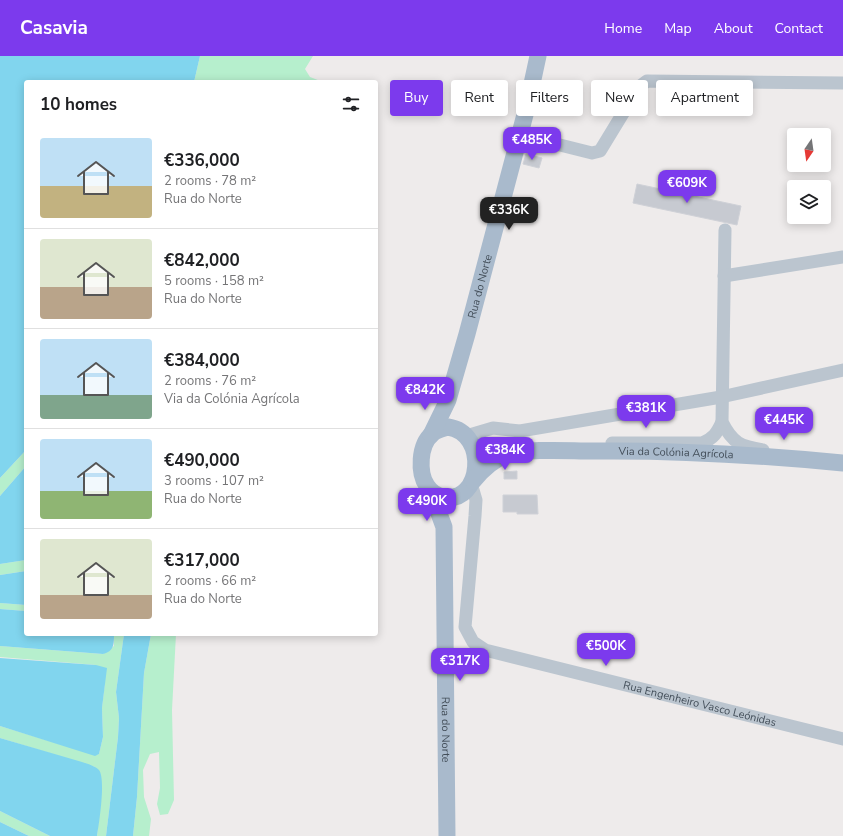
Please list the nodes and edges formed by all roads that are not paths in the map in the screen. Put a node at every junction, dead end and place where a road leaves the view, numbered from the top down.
1 (538, 56) edge
2 (843, 83) edge
3 (520, 135) junction
4 (726, 230) dead end
5 (843, 257) edge
6 (724, 276) junction
7 (843, 370) edge
8 (721, 397) junction
9 (448, 400) junction
10 (722, 422) junction
11 (431, 435) junction
12 (466, 436) junction
13 (585, 451) junction
14 (533, 452) junction
15 (843, 463) edge
16 (465, 488) junction
17 (431, 492) junction
18 (444, 528) junction
19 (843, 739) edge
20 (447, 836) edge

1 - 3 main road, Rua do Norte
2 - 3 street
3 - 9 main road, Rua do Norte
4 - 6 street
5 - 6 street
6 - 8 street
7 - 8 street
8 - 10 street
8 - 12 street
9 - 11 main road, Rua do Norte
9 - 12 main road
10 - 13 street
10 - 15 street
11 - 12 main road
11 - 17 main road
12 - 14 main road, Via da Colónia Agrícola
12 - 16 main road
13 - 14 main road, Via da Colónia Agrícola
13 - 15 main road, Via da Colónia Agrícola
14 - 16 main road, Via da Colónia Agrícola
16 - 17 main road
16 - 18 main road, Rua do Norte
16 - 19 street, Rua Engenheiro Vasco Leónidas
17 - 18 main road, Rua do Norte
18 - 20 main road, Rua do Norte

